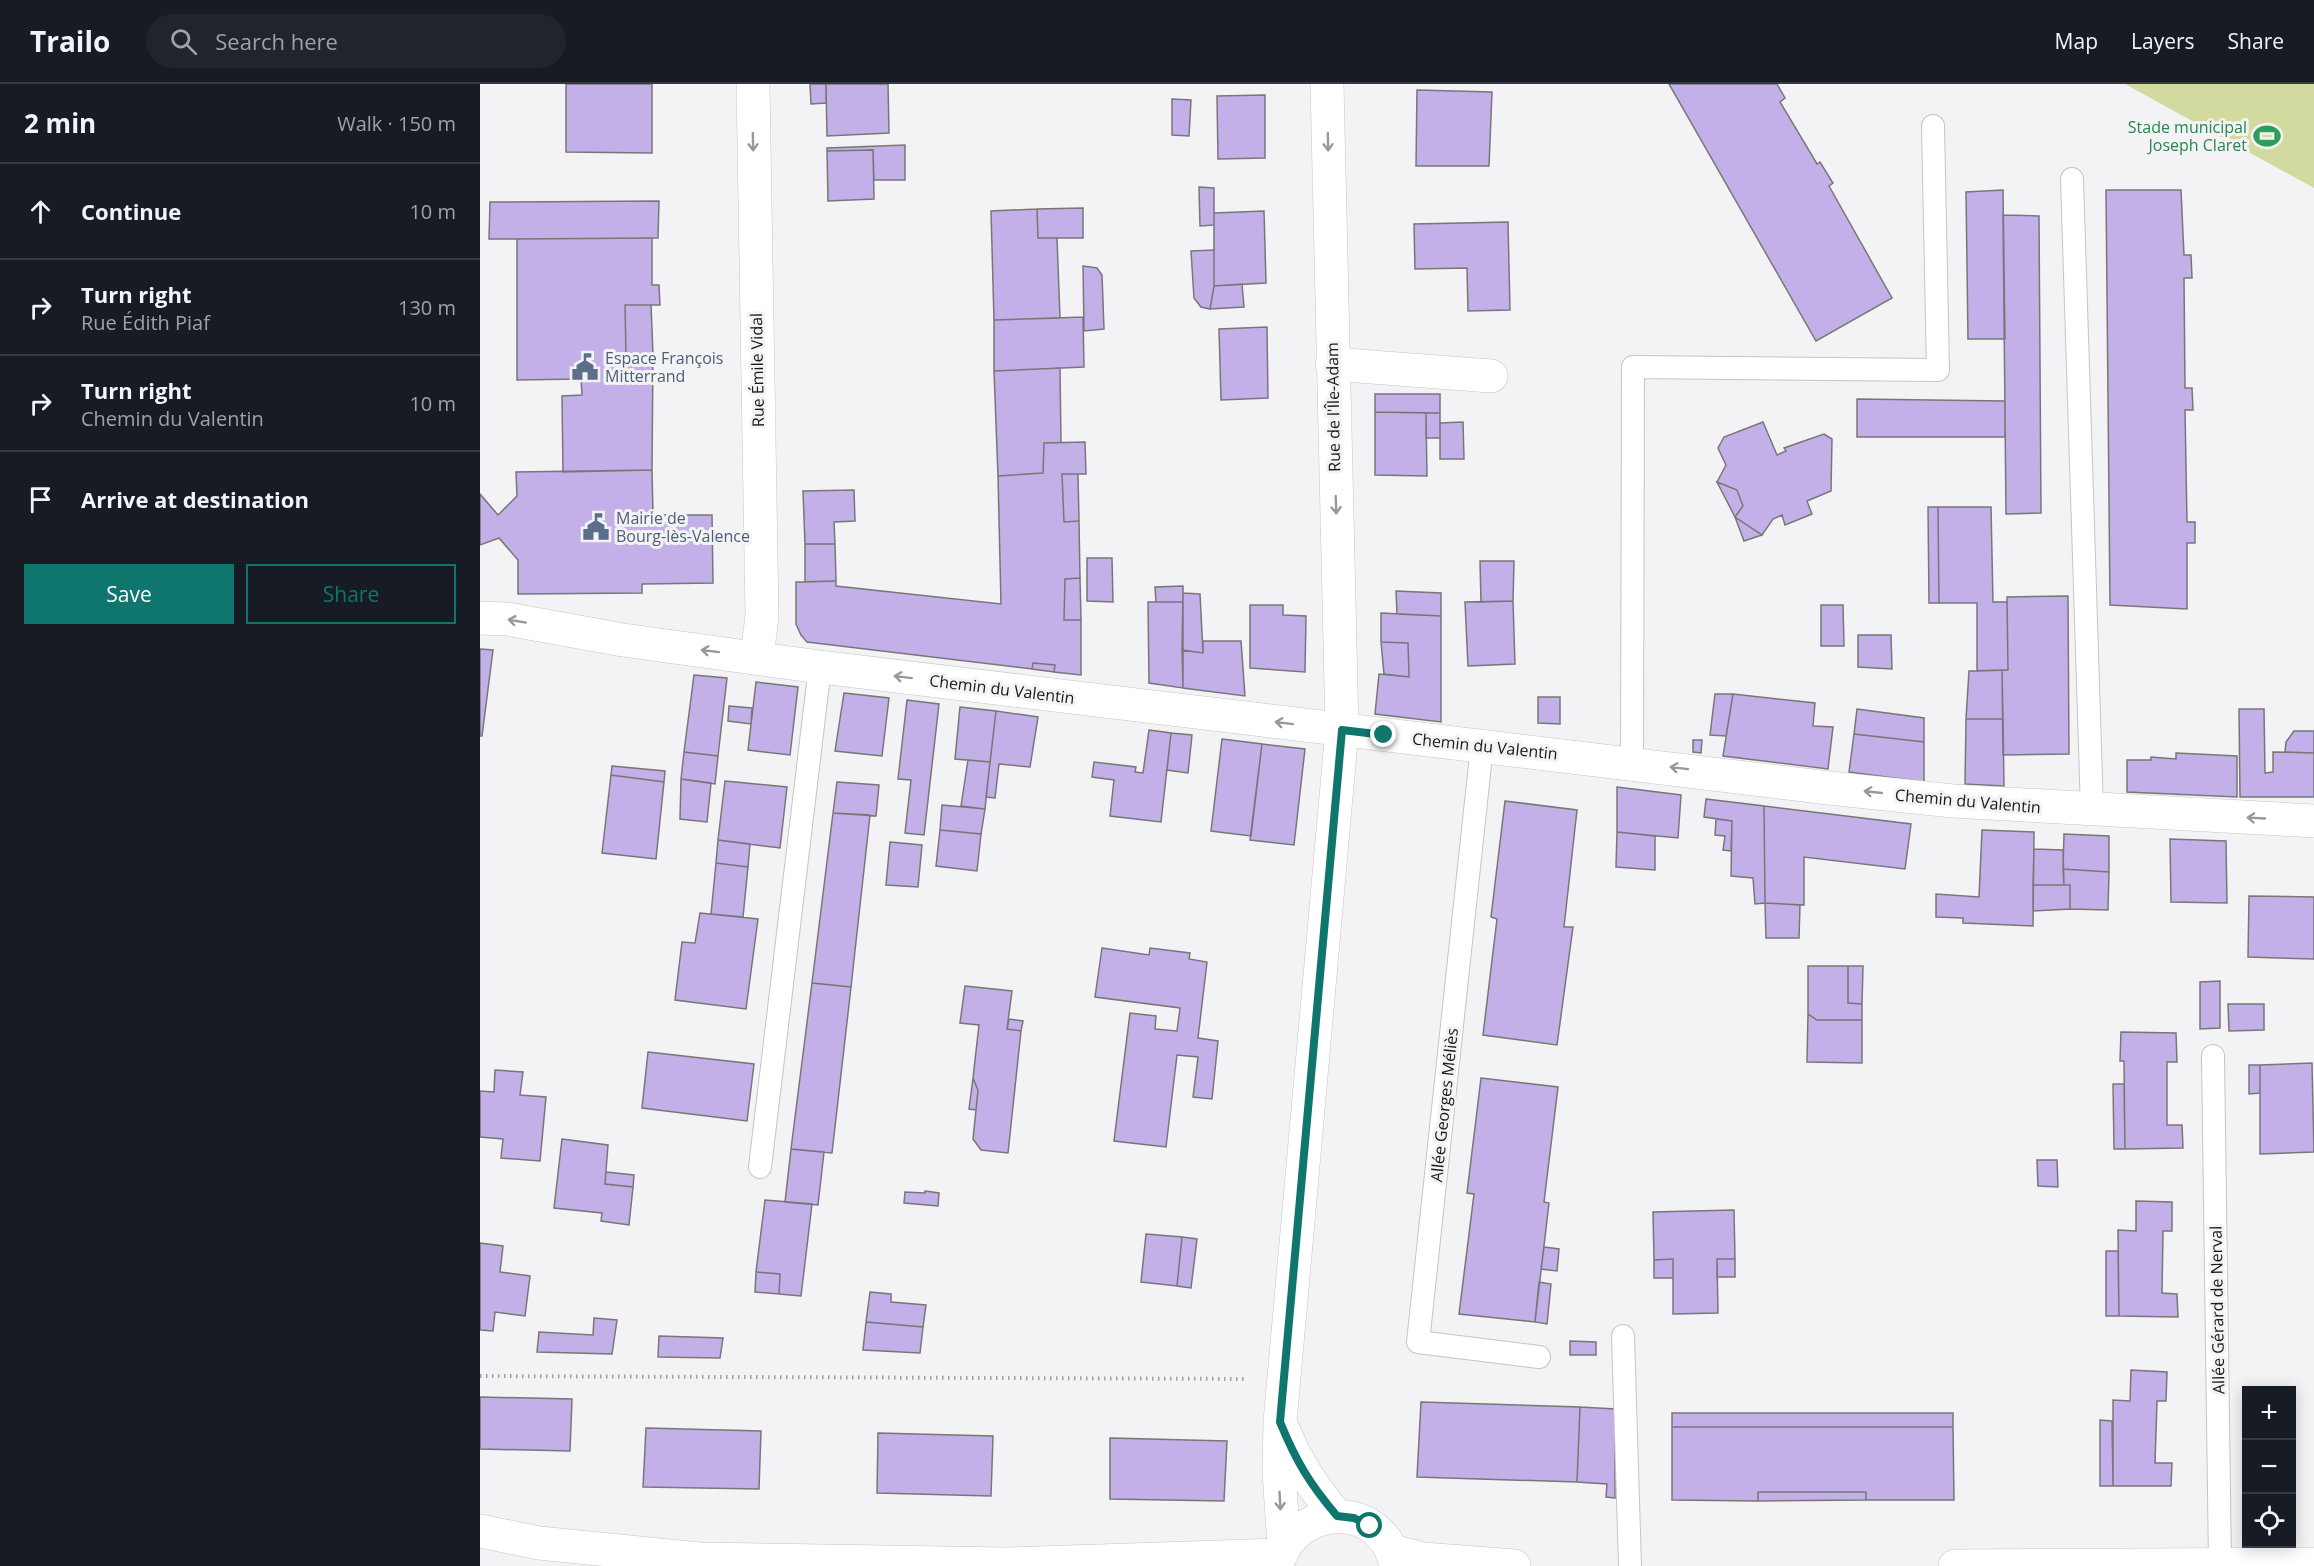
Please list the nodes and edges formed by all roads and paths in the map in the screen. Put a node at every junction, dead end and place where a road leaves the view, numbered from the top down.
1 (753, 84) edge
2 (1327, 84) edge
3 (1933, 126) dead end
4 (2072, 179) dead end
5 (1332, 364) junction
6 (1491, 376) dead end
7 (480, 618) edge
8 (757, 657) junction
9 (819, 667) junction
10 (1342, 730) junction
11 (1482, 746) junction
12 (1632, 762) junction
13 (2092, 810) junction
14 (2314, 821) edge
15 (2213, 1056) dead end
16 (760, 1167) dead end
17 (1623, 1336) dead end
18 (1539, 1356) dead end
19 (480, 1376) edge
20 (1284, 1380) junction
21 (1280, 1422) junction
22 (1337, 1516) junction
23 (480, 1531) edge
24 (1281, 1556) edge
25 (1394, 1559) edge
26 (746, 1563) edge
27 (2220, 1564) junction
28 (2314, 1564) edge
29 (1015, 1565) edge
30 (1514, 1566) edge
31 (1630, 1566) edge
32 (1955, 1566) edge

1 -> 8 street, Rue Émile Vidal
2 -> 5 street, Rue de l'Île-Adam
3 - 12 lane
4 - 13 lane
5 - 6 street
5 -> 10 street, Rue de l'Île-Adam
8 -> 7 street, Chemin du Valentin
8 - 9 street, Chemin du Valentin
10 -> 9 street, Chemin du Valentin
9 - 16 lane
10 - 11 street, Chemin du Valentin
10 - 20 street, Rue de l'Île-Adam
11 - 12 street, Chemin du Valentin
11 - 18 lane, Allée Georges Méliès
13 -> 12 street, Chemin du Valentin
14 -> 13 street, Chemin du Valentin
15 - 27 lane, Allée Gérard de Nerval
17 - 31 lane
19 - 20 path
20 - 21 street, Rue de l'Île-Adam
21 - 22 street
21 -> 24 street, Rue de l'Île-Adam
22 - 24 street
22 - 25 street
23 - 26 street
24 - 29 street
25 - 30 street
26 - 29 street
27 - 28 street
27 - 32 street

